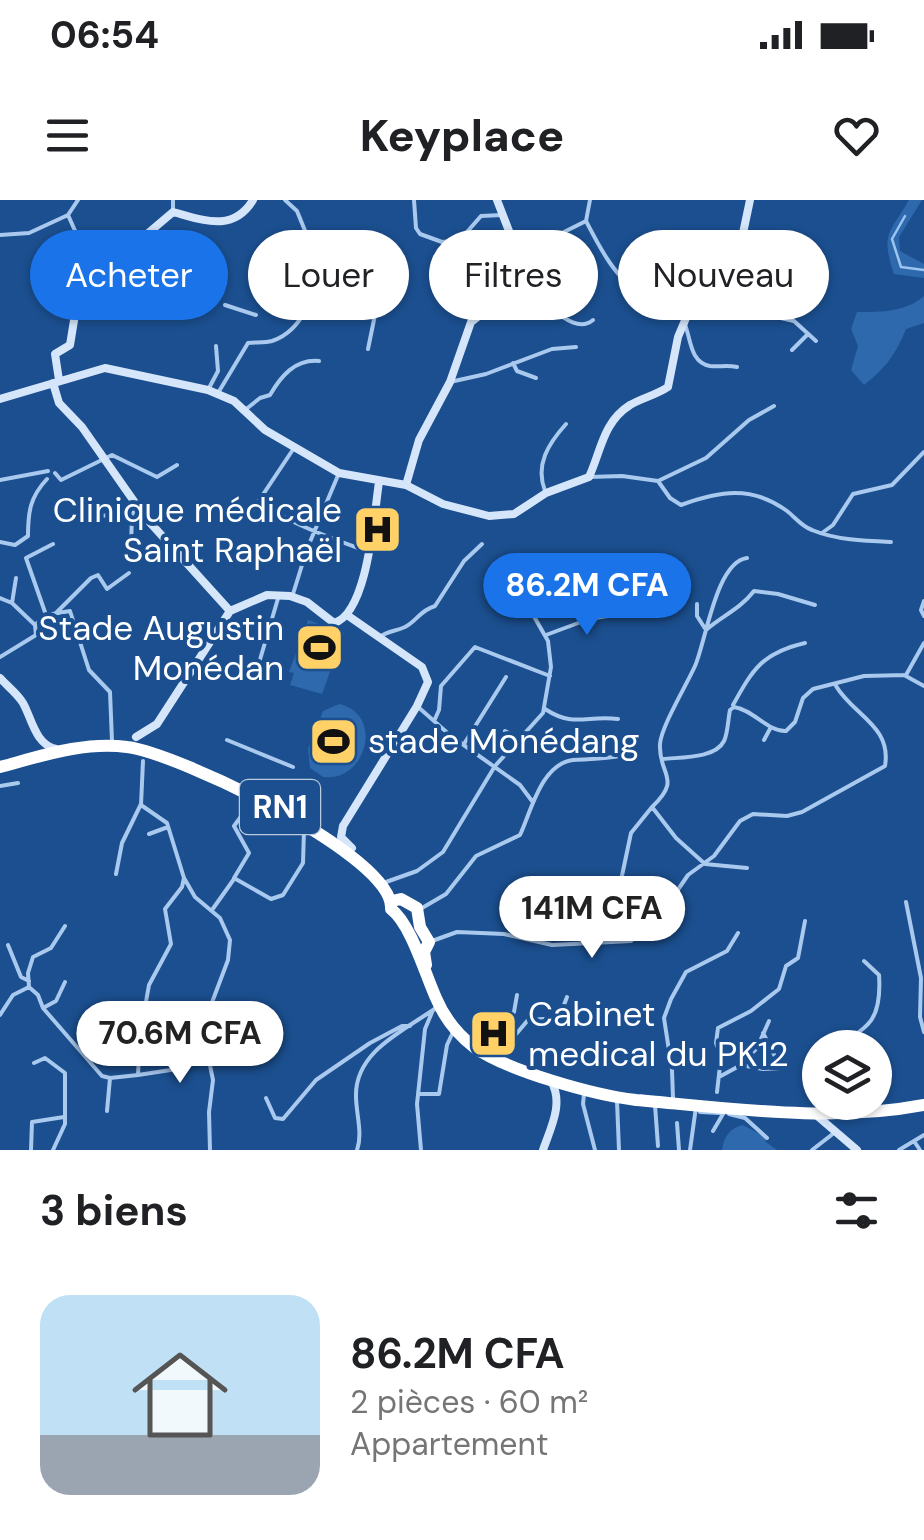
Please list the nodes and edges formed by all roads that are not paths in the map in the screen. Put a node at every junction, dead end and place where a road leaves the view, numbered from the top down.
1 (78, 200) edge
2 (173, 200) edge
3 (253, 200) edge
4 (284, 200) edge
5 (414, 200) edge
6 (497, 200) edge
7 (590, 200) edge
8 (748, 201) edge
9 (173, 212) junction
10 (68, 215) junction
11 (502, 215) junction
12 (586, 221) junction
13 (75, 230) edge
14 (152, 230) edge
15 (305, 230) edge
16 (508, 230) edge
17 (568, 230) edge
18 (742, 230) edge
19 (0, 235) edge
20 (618, 272) edge
21 (74, 320) edge
22 (296, 320) edge
23 (374, 320) edge
24 (473, 320) edge
25 (568, 320) edge
26 (593, 320) dead end
27 (685, 320) edge
28 (687, 320) edge
29 (790, 320) edge
30 (684, 324) junction
31 (808, 334) junction
32 (816, 341) dead end
33 (216, 346) dead end
34 (576, 347) dead end
35 (368, 350) dead end
36 (792, 350) dead end
37 (319, 361) dead end
38 (512, 363) junction
39 (737, 366) dead end
40 (536, 378) dead end
41 (56, 382) junction
42 (450, 382) junction
43 (208, 390) junction
44 (218, 393) junction
45 (0, 398) edge
46 (774, 406) dead end
47 (245, 410) junction
48 (566, 424) dead end
49 (294, 448) junction
50 (924, 452) edge
51 (104, 457) junction
52 (176, 464) dead end
53 (48, 471) dead end
54 (55, 472) dead end
55 (339, 473) junction
56 (589, 477) junction
57 (47, 479) dead end
58 (0, 480) edge
59 (658, 481) junction
60 (379, 482) junction
61 (406, 485) junction
62 (546, 493) junction
63 (261, 498) junction
64 (136, 506) junction
65 (252, 511) dead end
66 (132, 515) junction
67 (87, 516) dead end
68 (315, 530) junction
69 (822, 533) junction
70 (0, 542) edge
71 (891, 542) dead end
72 (53, 544) dead end
73 (482, 544) dead end
74 (131, 546) dead end
75 (367, 552) junction
76 (747, 558) dead end
77 (129, 573) dead end
78 (16, 578) dead end
79 (516, 584) dead end
80 (279, 595) junction
81 (293, 596) junction
82 (0, 598) edge
83 (924, 600) edge
84 (12, 602) junction
85 (696, 604) dead end
86 (814, 605) dead end
87 (230, 612) junction
88 (56, 613) junction
89 (620, 614) dead end
90 (46, 615) junction
91 (347, 616) junction
92 (924, 616) edge
93 (35, 624) junction
94 (706, 630) junction
95 (546, 635) junction
96 (380, 638) junction
97 (805, 643) dead end
98 (924, 643) edge
99 (0, 656) edge
100 (904, 675) junction
101 (550, 676) junction
102 (506, 677) dead end
103 (0, 678) edge
104 (254, 680) dead end
105 (836, 686) junction
106 (924, 686) edge
107 (417, 706) junction
108 (545, 709) junction
109 (730, 710) junction
110 (434, 719) junction
111 (618, 719) dead end
112 (771, 727) junction
113 (505, 731) dead end
114 (518, 738) junction
115 (42, 740) junction
116 (227, 740) dead end
117 (764, 740) dead end
118 (129, 743) junction
119 (464, 744) junction
120 (56, 749) junction
121 (35, 754) junction
122 (149, 756) junction
123 (620, 756) dead end
124 (663, 758) junction
125 (0, 764) edge
126 (494, 766) junction
127 (294, 767) dead end
128 (18, 783) dead end
129 (0, 786) edge
130 (256, 801) junction
131 (532, 801) junction
132 (141, 804) junction
133 (652, 807) junction
134 (280, 815) junction
135 (169, 826) junction
136 (343, 826) junction
137 (310, 828) junction
138 (149, 834) dead end
139 (352, 848) junction
140 (364, 864) junction
141 (704, 864) junction
142 (748, 868) dead end
143 (116, 874) dead end
144 (184, 878) junction
145 (234, 879) junction
146 (386, 882) junction
147 (906, 902) dead end
148 (403, 906) junction
149 (212, 910) junction
150 (641, 918) dead end
151 (805, 921) dead end
152 (65, 926) dead end
153 (600, 932) junction
154 (738, 933) dead end
155 (430, 942) junction
156 (599, 944) junction
157 (8, 945) dead end
158 (864, 960) dead end
159 (426, 965) junction
160 (65, 982) dead end
161 (29, 984) junction
162 (517, 994) dead end
163 (567, 997) dead end
164 (42, 1008) junction
165 (0, 1015) edge
166 (769, 1021) dead end
167 (410, 1026) junction
168 (860, 1030) edge
169 (453, 1032) dead end
170 (924, 1032) edge
171 (762, 1033) junction
172 (484, 1043) dead end
173 (207, 1051) junction
174 (502, 1052) dead end
175 (34, 1062) dead end
176 (741, 1065) junction
177 (138, 1075) junction
178 (544, 1076) junction
179 (719, 1077) junction
180 (110, 1078) junction
181 (570, 1084) junction
182 (586, 1089) junction
183 (718, 1092) dead end
184 (418, 1094) junction
185 (557, 1094) junction
186 (266, 1098) dead end
187 (673, 1098) junction
188 (617, 1101) dead end
189 (924, 1103) edge
190 (655, 1105) dead end
191 (892, 1106) edge
192 (802, 1109) edge
193 (802, 1111) edge
194 (107, 1112) dead end
195 (723, 1113) junction
196 (65, 1117) junction
197 (833, 1120) edge
198 (677, 1123) dead end
199 (713, 1131) dead end
200 (834, 1133) junction
201 (924, 1135) edge
202 (767, 1138) dead end
203 (914, 1141) junction
204 (658, 1146) dead end
205 (31, 1150) edge
206 (53, 1150) edge
207 (210, 1150) edge
208 (357, 1150) edge
209 (421, 1150) edge
210 (543, 1150) edge
211 (595, 1150) edge
212 (618, 1150) edge
213 (679, 1150) edge
214 (690, 1150) edge
215 (812, 1150) edge
216 (856, 1150) edge
217 (899, 1150) edge
218 (920, 1150) edge

1 - 10 street
2 - 9 street
3 - 9 street
4 - 15 street
5 - 11 street
6 - 11 street
7 - 12 street
8 - 18 street
9 - 14 street
10 - 13 street
10 - 19 street
11 - 16 street
12 - 17 street
12 - 20 street
21 - 41 street
22 - 44 street
23 - 35 street
24 - 42 street
25 - 26 street
27 - 30 street
28 - 30 street
29 - 31 street
30 - 39 street
30 - 56 street
31 - 32 street
31 - 36 street
33 - 43 street
34 - 38 street
37 - 47 street
38 - 40 street
38 - 42 street
41 - 43 street
41 - 45 street
41 - 51 street
42 - 61 street
43 - 44 street
44 - 47 street
46 - 59 street
47 - 49 street
48 - 62 street
49 - 55 street
49 - 63 street
50 - 69 street
51 - 52 street
51 - 54 street
51 - 64 street
53 - 58 street
55 - 60 street
55 - 68 street
56 - 59 street
56 - 62 street
57 - 70 street
59 - 69 street
60 - 61 street
60 - 75 street
61 - 62 street
63 - 65 street
63 - 68 street
64 - 66 street
64 - 87 street
66 - 67 street
66 - 74 street
68 - 75 street
68 - 81 street
69 - 71 street
72 - 90 street
73 - 96 street
75 - 91 street
76 - 94 street
77 - 88 street
78 - 84 street
79 - 95 street
80 - 81 street
80 - 87 street
80 - 104 street
81 - 91 street
82 - 84 street
83 - 92 street
84 - 93 street
85 - 94 street
86 - 94 street
87 - 118 street
88 - 90 street
88 - 118 street
89 - 95 street
90 - 93 street
91 - 96 street
93 - 99 street
94 - 124 street
95 - 101 street
96 - 107 street
97 - 109 street
98 - 100 street
100 - 105 street
100 - 106 street
101 - 108 street
101 - 110 street
102 - 119 street
103 - 115 street
105 - 112 street
105 - 141 street
107 - 110 street
107 - 136 street
108 - 111 street
108 - 114 street
109 - 112 street
109 - 124 street
110 - 119 street
112 - 117 street
113 - 114 street
114 - 126 street
115 - 120 street
115 - 121 street
116 - 127 street
118 - 120 highway, RN1
118 - 122 highway
118 - 125 highway, RN1
118 - 137 highway, RN1
119 - 126 street
120 - 121 highway, RN1
121 - 125 highway, RN1
122 - 130 highway, RN1
122 - 132 street
123 - 131 street
124 - 133 street
126 - 131 street
126 - 146 street
128 - 129 street
130 - 134 highway, RN1
130 - 145 street
131 - 148 street
132 - 135 street
132 - 143 street
133 - 141 street
133 - 153 street
134 - 137 street
134 - 140 highway, RN1
135 - 138 street
135 - 144 street
136 - 137 street
136 - 139 street
137 - 139 highway, RN1
137 - 140 street
137 - 145 street
139 - 146 highway, RN1
140 - 148 highway, RN1
141 - 142 street
141 - 156 street
144 - 149 street
144 - 177 street
145 - 149 street
146 - 148 highway, RN1
147 - 170 street
148 - 155 highway
148 - 159 highway, RN1
148 - 178 highway, RN1
149 - 173 street
150 - 153 street
151 - 179 street
152 - 161 street
153 - 156 street
154 - 187 street
155 - 156 street
155 - 159 highway
157 - 161 street
158 - 168 street
159 - 187 highway, RN1
160 - 164 street
161 - 164 street
161 - 165 street
162 - 172 street
163 - 174 street
164 - 180 street
166 - 171 street
167 - 184 street
167 - 186 street
167 - 208 street
169 - 184 street
171 - 176 street
171 - 176 street
173 - 177 street
173 - 207 street
175 - 196 street
176 - 179 street
177 - 180 street
178 - 181 highway, RN1
178 - 185 street
179 - 183 street
180 - 194 street
181 - 182 highway, RN1
181 - 185 street
182 - 193 highway, RN1
182 - 211 street
184 - 209 street
185 - 210 street
187 - 192 highway, RN1
188 - 212 street
189 - 191 highway, RN1
190 - 204 street
195 - 199 street
195 - 202 street
195 - 214 street
196 - 205 street
196 - 206 street
197 - 200 street
198 - 213 street
200 - 215 street
200 - 216 street
201 - 203 street
203 - 217 street
203 - 218 street

